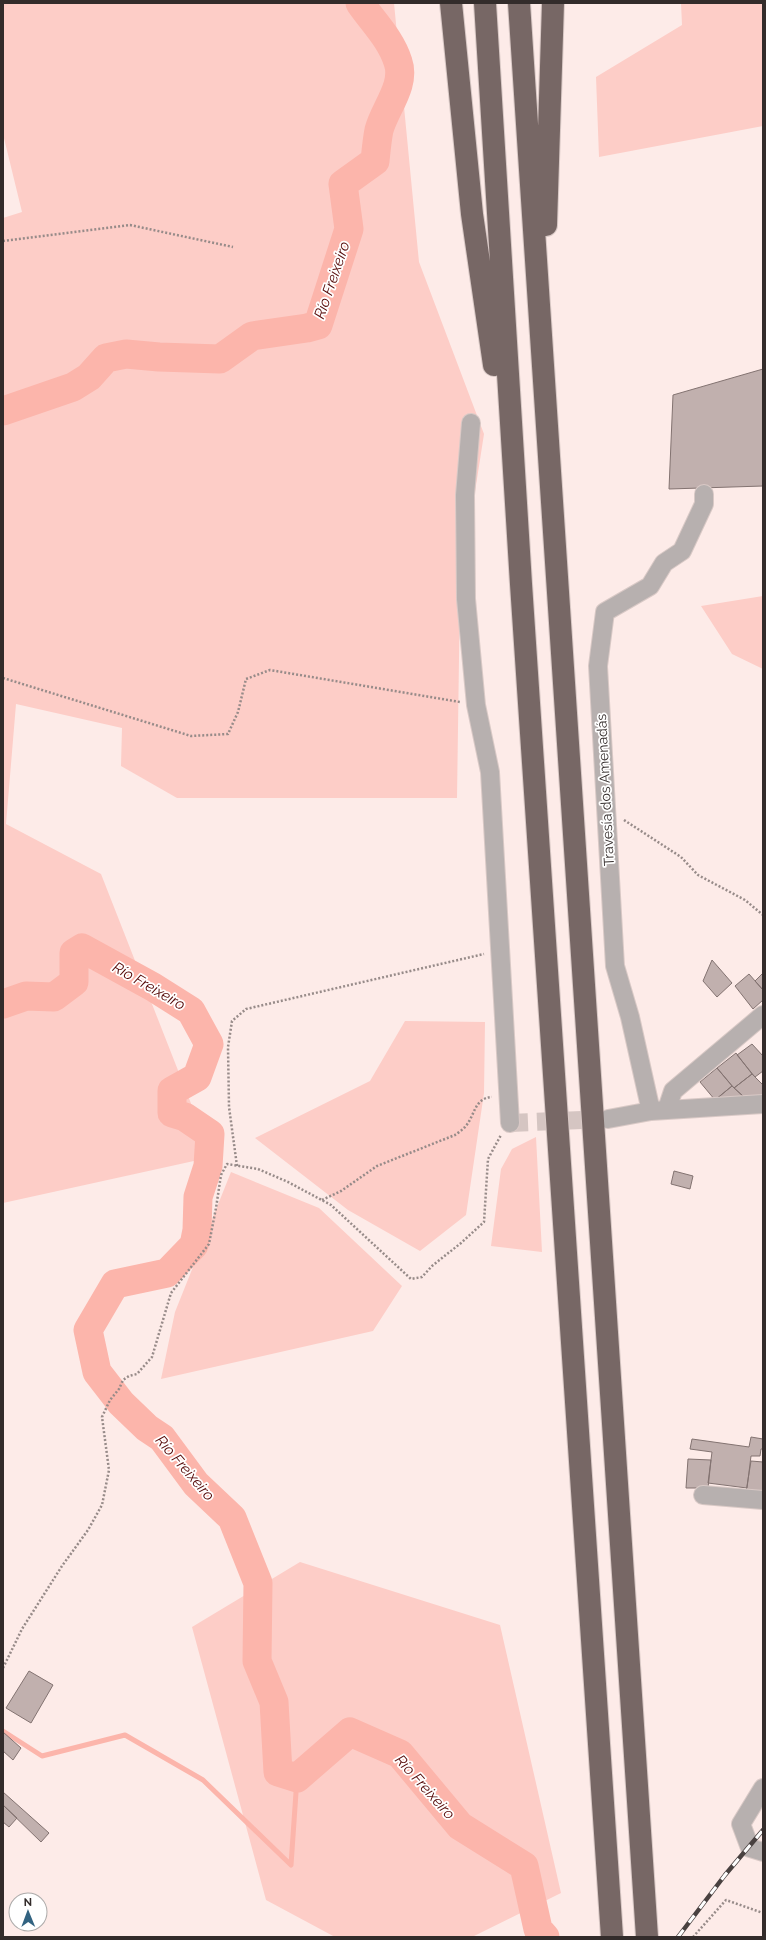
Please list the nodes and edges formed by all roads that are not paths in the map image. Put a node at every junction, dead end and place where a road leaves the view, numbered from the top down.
1 (451, 3) edge
2 (485, 3) edge
3 (519, 3) edge
4 (553, 3) edge
5 (542, 352) junction
6 (471, 423) dead end
7 (704, 494) dead end
8 (521, 584) junction
9 (763, 1015) edge
10 (763, 1104) edge
11 (659, 1110) junction
12 (608, 1119) tunnel mouth
13 (510, 1123) road end
14 (703, 1495) dead end
15 (763, 1500) edge
16 (763, 1788) edge
17 (763, 1852) edge
18 (612, 1937) edge
19 (647, 1937) edge

1 - 8 highway
2 - 8 highway
3 - 5 highway
4 - 5 highway
5 - 19 highway
6 - 13 street
7 - 11 street, Travesía dos Amenadás
8 - 18 highway
9 - 11 street
10 - 11 street
11 - 12 street
14 - 15 street
16 - 17 street

